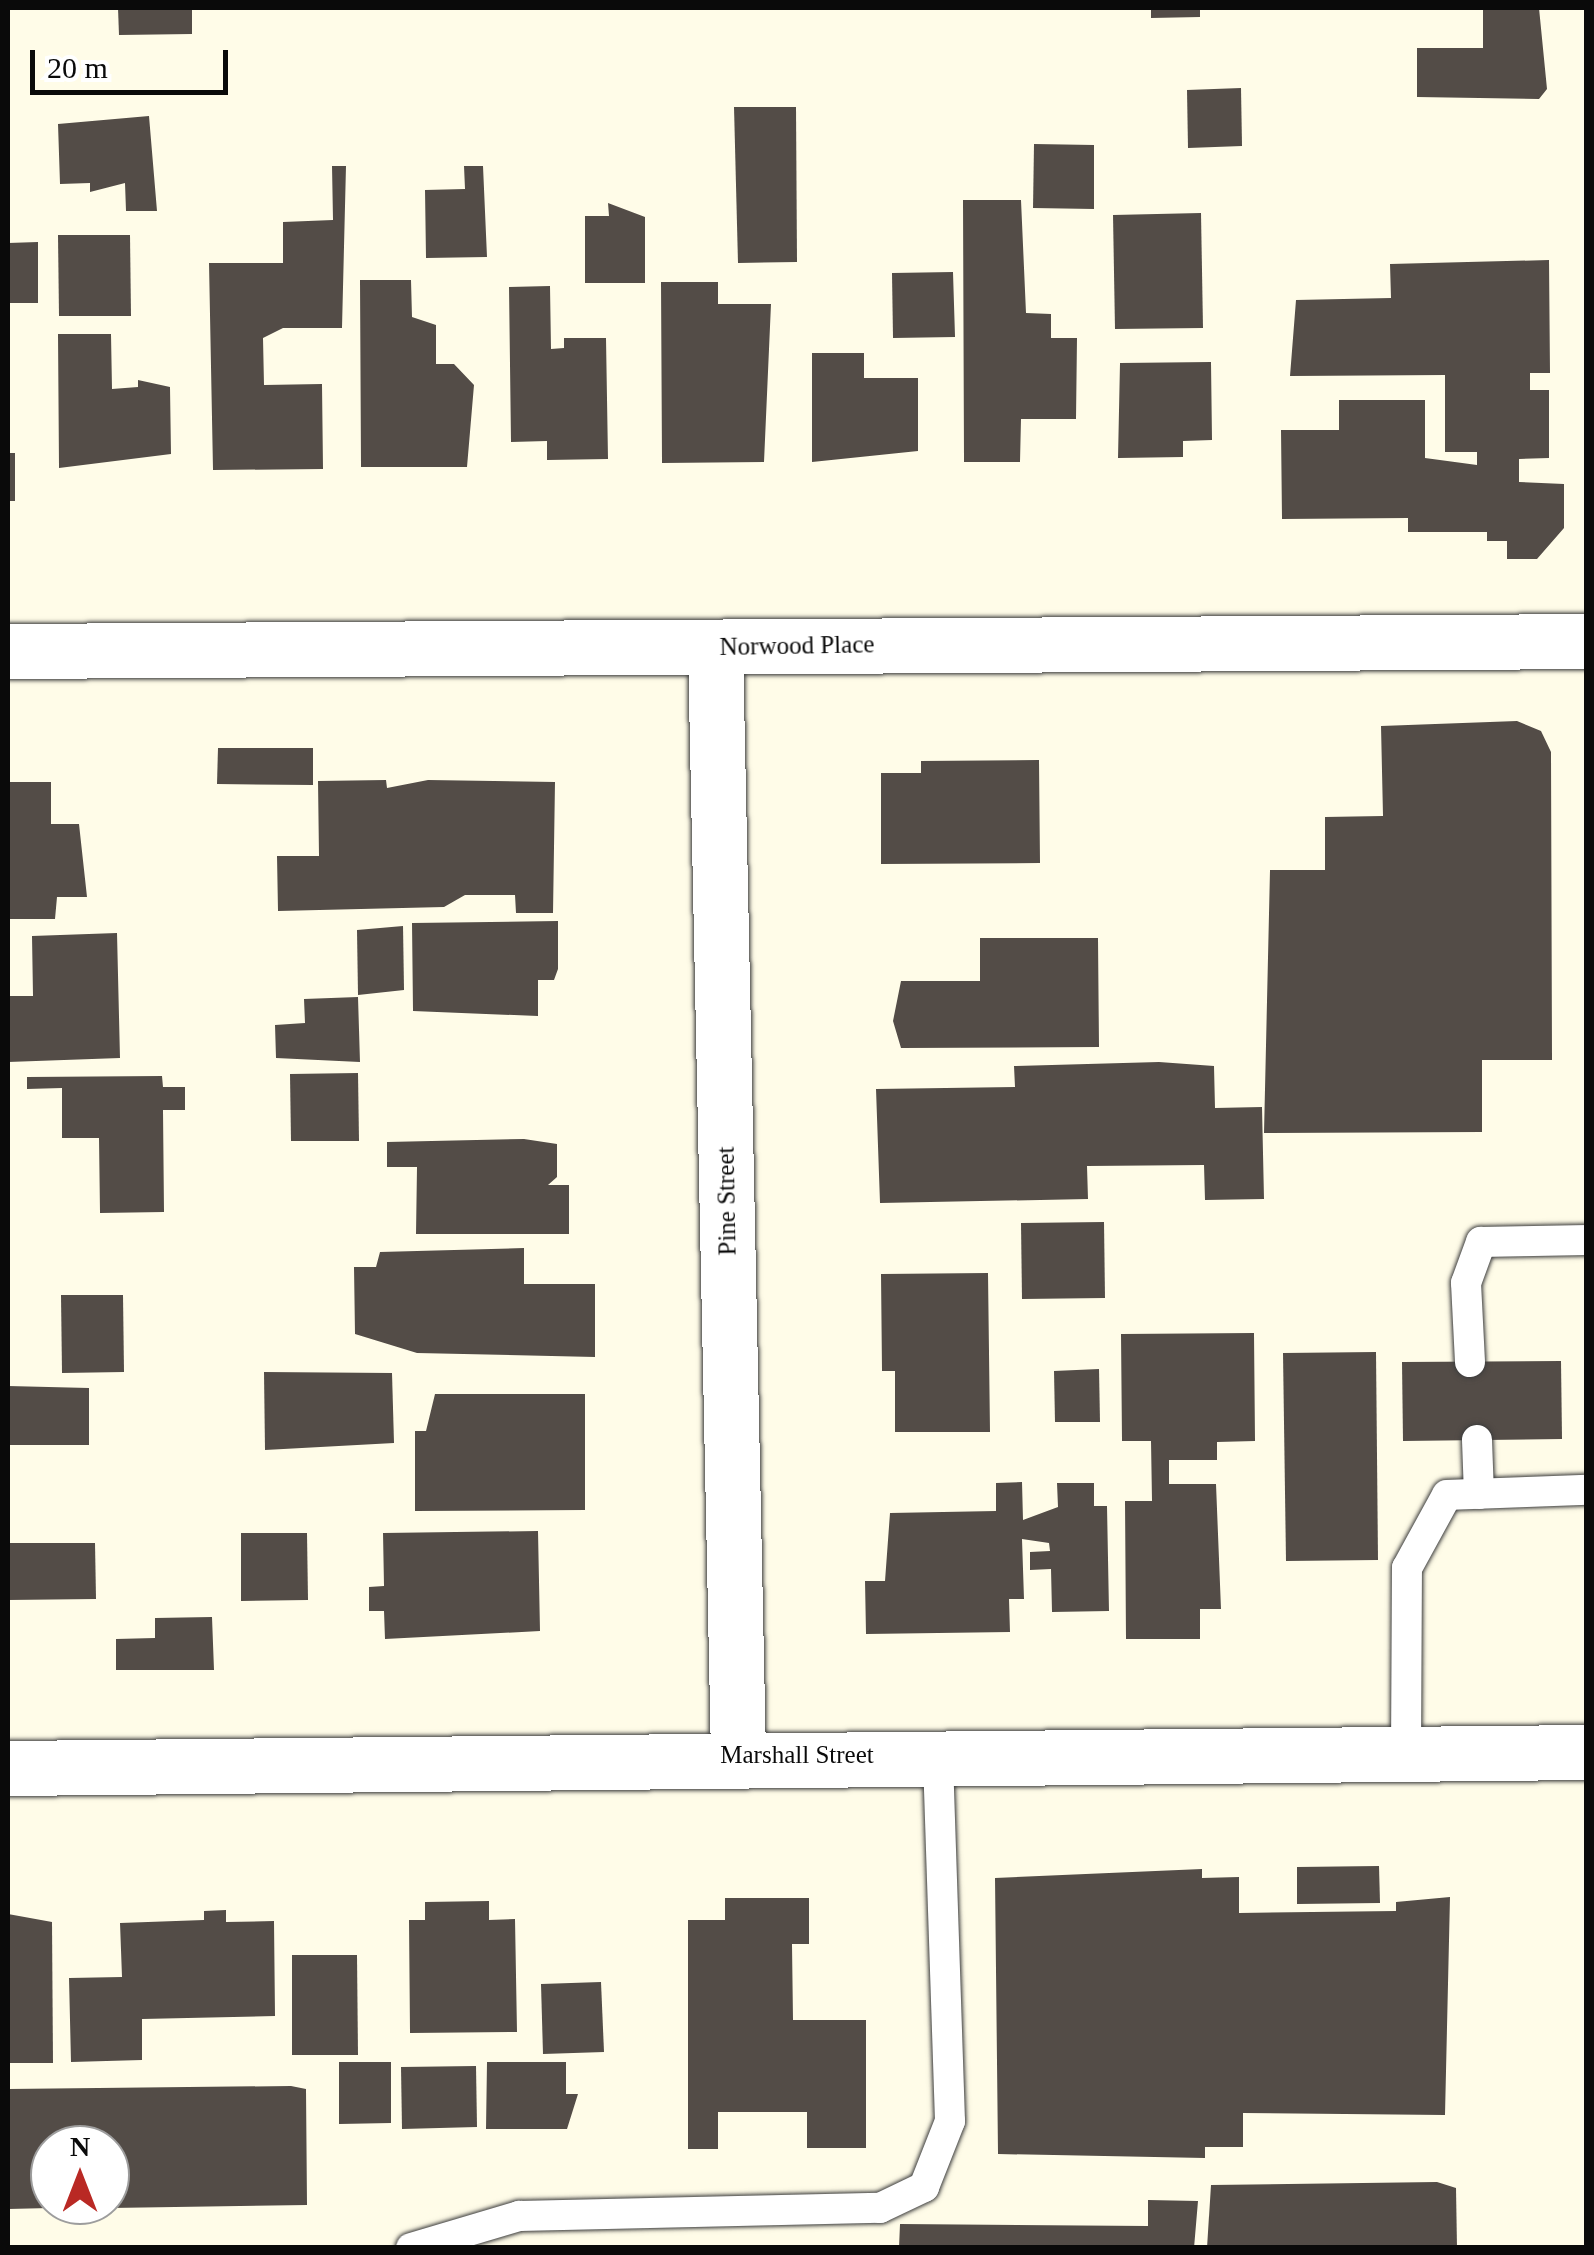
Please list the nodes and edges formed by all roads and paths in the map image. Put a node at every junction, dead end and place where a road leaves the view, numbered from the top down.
1 (1586, 641) edge
2 (715, 648) junction
3 (8, 651) edge
4 (1586, 1240) edge
5 (1470, 1362) dead end
6 (1478, 1440) dead end
7 (1586, 1490) edge
8 (1479, 1494) junction
9 (1586, 1752) edge
10 (1406, 1753) junction
11 (738, 1754) junction
12 (938, 1755) junction
13 (8, 1768) edge
14 (411, 2248) edge

1 - 2 street, Norwood Place
2 - 3 street, Norwood Place
2 - 11 street, Pine Street
4 - 5 lane
6 - 8 lane
7 - 8 lane
8 - 10 lane
9 - 10 street, Marshall Street
10 - 12 street, Marshall Street
11 - 12 street, Marshall Street
11 - 13 street, Marshall Street
12 - 14 lane

